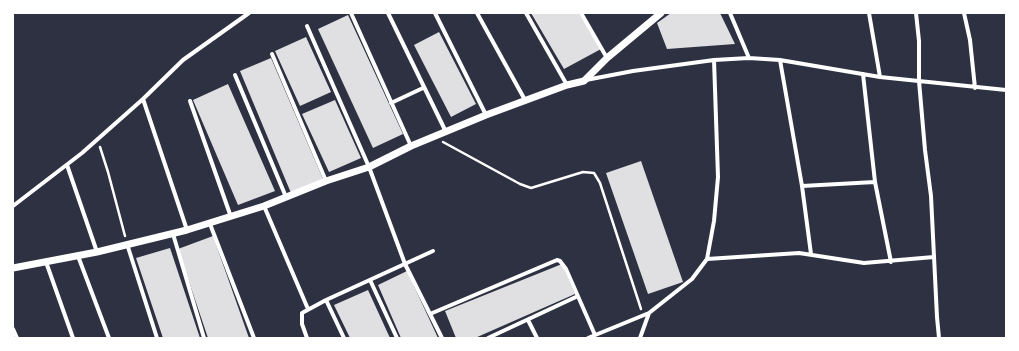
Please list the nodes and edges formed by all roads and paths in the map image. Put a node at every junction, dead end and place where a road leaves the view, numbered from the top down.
1 (249, 13) edge
2 (351, 13) edge
3 (388, 13) edge
4 (435, 13) edge
5 (477, 13) edge
6 (526, 13) edge
7 (582, 13) edge
8 (661, 13) edge
9 (730, 13) edge
10 (869, 13) edge
11 (916, 13) edge
12 (964, 13) edge
13 (307, 26) dead end
14 (272, 54) dead end
15 (607, 58) junction
16 (749, 58) junction
17 (714, 60) junction
18 (780, 60) junction
19 (863, 74) junction
20 (235, 75) dead end
21 (880, 77) junction
22 (584, 81) junction
23 (919, 81) junction
24 (567, 85) junction
25 (423, 88) junction
26 (975, 88) junction
27 (1006, 90) edge
28 (143, 100) junction
29 (525, 100) junction
30 (190, 101) dead end
31 (391, 103) junction
32 (486, 115) junction
33 (446, 132) junction
34 (434, 137) junction
35 (97, 139) junction
36 (411, 146) junction
37 (67, 165) junction
38 (369, 167) junction
39 (326, 181) junction
40 (876, 182) junction
41 (802, 186) junction
42 (286, 198) junction
43 (13, 206) edge
44 (264, 206) junction
45 (231, 217) junction
46 (210, 224) junction
47 (187, 230) junction
48 (172, 234) junction
49 (127, 244) junction
50 (433, 251) dead end
51 (97, 252) junction
52 (811, 254) junction
53 (78, 256) junction
54 (934, 257) junction
55 (706, 259) junction
56 (46, 262) junction
57 (891, 262) junction
58 (405, 264) junction
59 (13, 268) edge
60 (370, 280) junction
61 (578, 296) junction
62 (326, 300) junction
63 (308, 309) junction
64 (649, 313) junction
65 (430, 314) junction
66 (643, 315) junction
67 (528, 320) junction
68 (13, 329) edge
69 (595, 335) junction
70 (18, 338) edge
71 (73, 338) edge
72 (109, 338) edge
73 (157, 338) edge
74 (204, 338) edge
75 (254, 338) edge
76 (307, 338) edge
77 (344, 338) edge
78 (396, 338) edge
79 (442, 338) edge
80 (488, 338) edge
81 (537, 338) edge
82 (588, 338) edge
83 (640, 338) edge
84 (940, 338) edge

1 - 28 street
2 - 31 street
3 - 25 street
4 - 32 street
5 - 29 street
6 - 24 street
7 - 15 street
8 - 15 street
9 - 16 street
10 - 21 street
11 - 23 street
12 - 26 street
13 - 38 street
14 - 39 street
15 - 22 street
16 - 17 street
16 - 18 street
17 - 22 street
17 - 55 street
18 - 19 street
18 - 41 street
19 - 21 street
19 - 40 street
20 - 42 street
21 - 23 street
22 - 24 street
23 - 26 street
23 - 54 street
24 - 29 street
25 - 31 street
25 - 33 street
26 - 27 street
28 - 35 street
28 - 47 street
29 - 32 street
30 - 45 street
31 - 36 street
32 - 33 street
33 - 34 street
34 - 36 street
34 - 66 path
35 - 37 street
35 - 49 path
36 - 38 street
37 - 43 street
37 - 51 street
38 - 39 street
38 - 58 street
39 - 42 street
40 - 41 street
40 - 57 street
41 - 52 street
42 - 44 street
44 - 45 street
44 - 63 street
45 - 46 street
46 - 47 street
46 - 75 street
47 - 48 street
48 - 49 street
48 - 74 street
49 - 51 street
49 - 73 street
50 - 58 street
51 - 53 street
52 - 55 street
52 - 57 street
53 - 56 street
53 - 72 street
54 - 57 street
54 - 84 street
55 - 64 street
56 - 59 street
56 - 71 street
58 - 60 street
58 - 65 street
60 - 62 street
60 - 78 street
61 - 65 street
61 - 67 street
61 - 69 street
62 - 63 street
62 - 77 street
63 - 76 street
64 - 66 street
64 - 83 street
65 - 79 street
66 - 69 street
67 - 80 street
67 - 81 street
68 - 70 street
69 - 82 street

